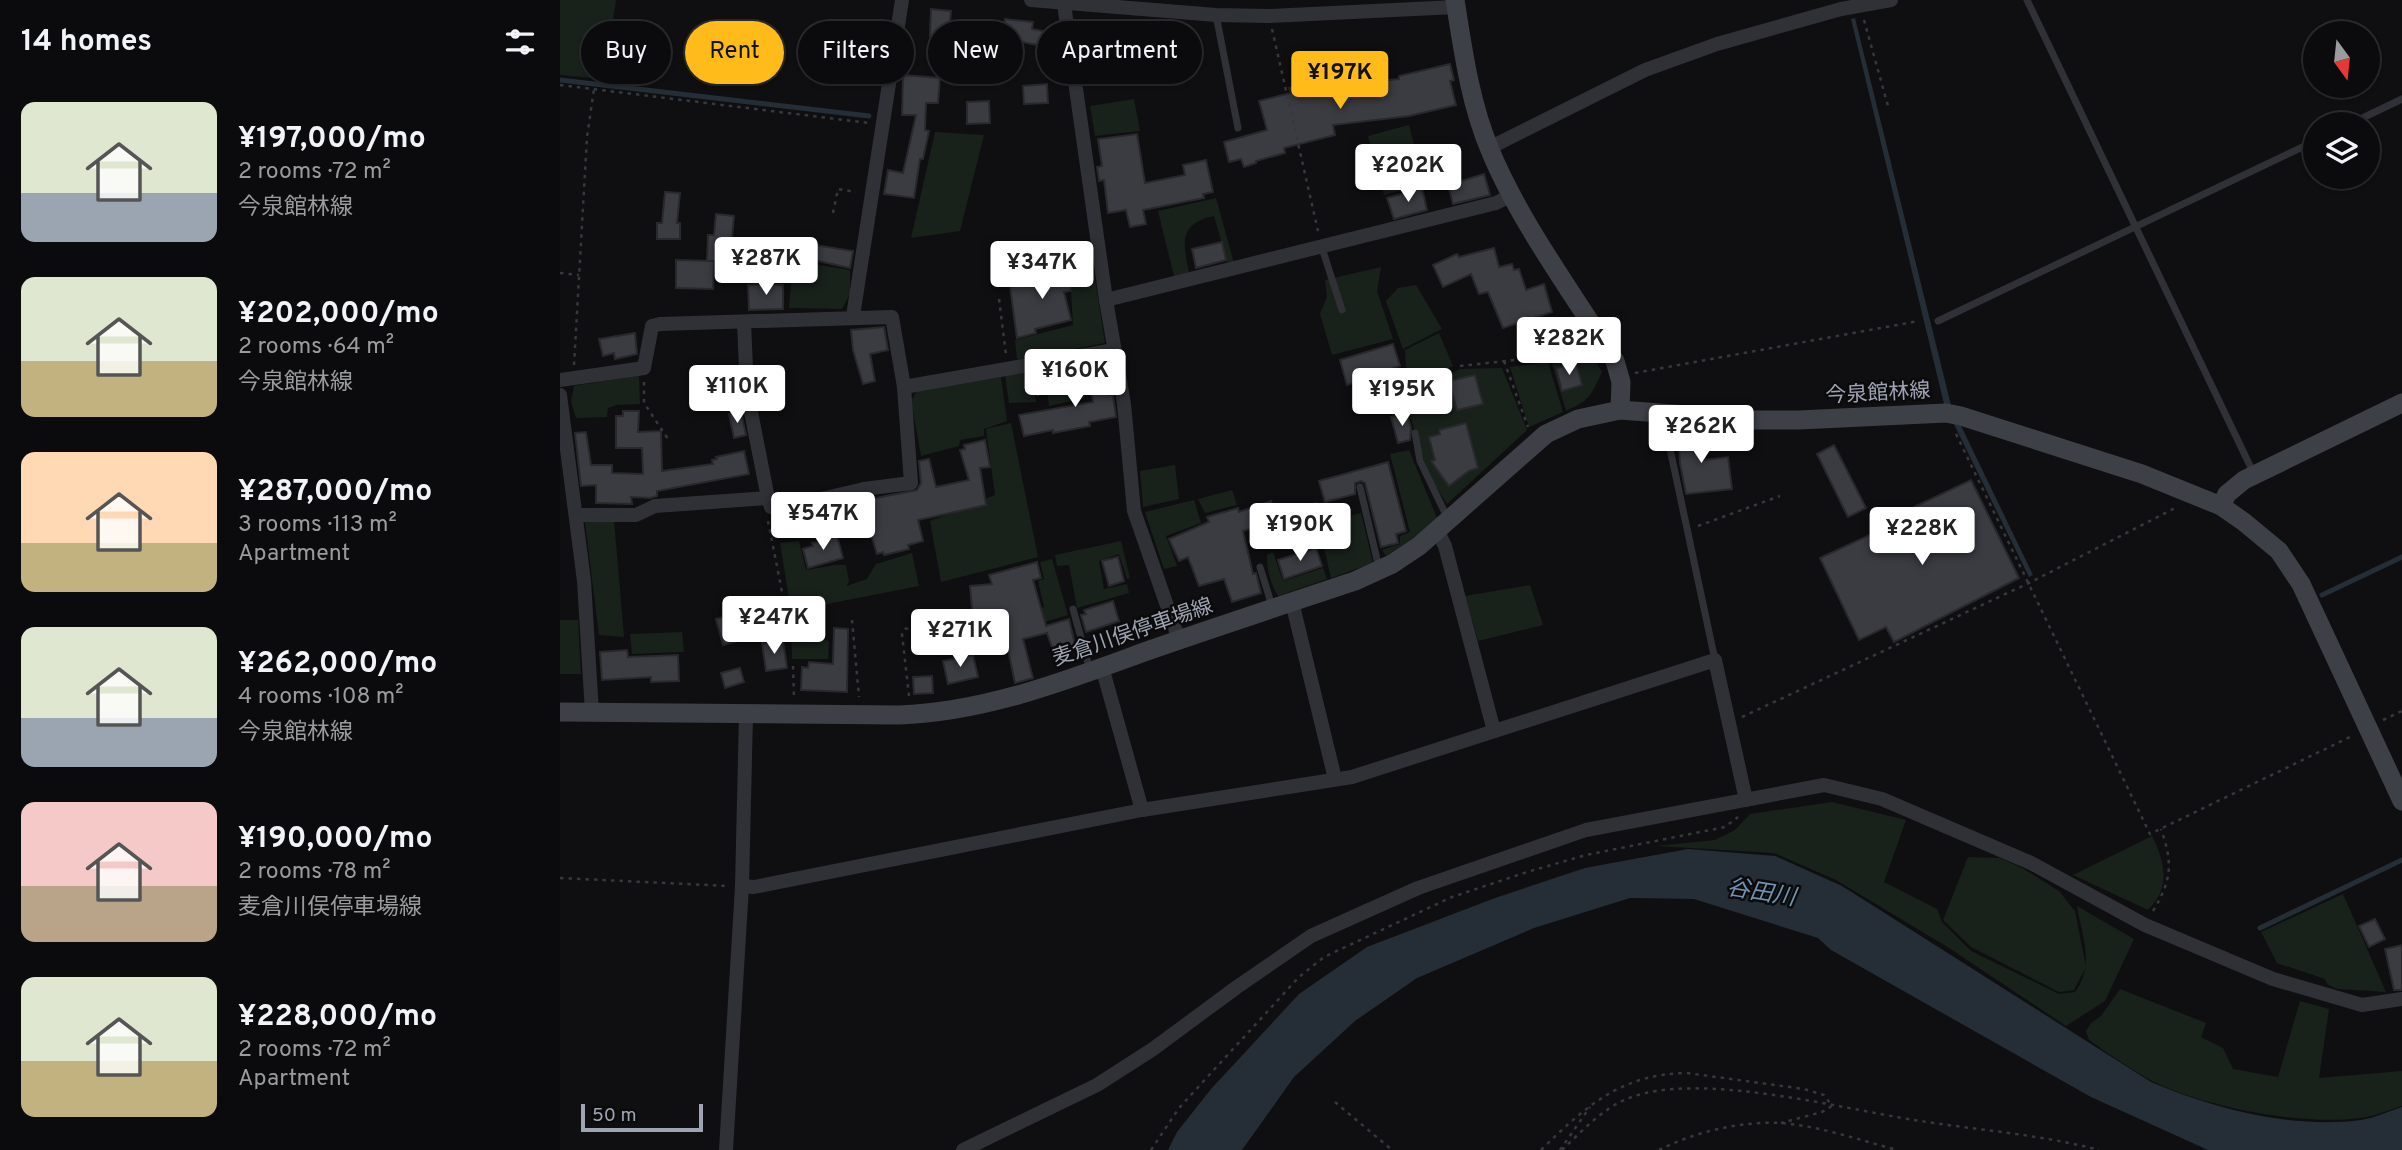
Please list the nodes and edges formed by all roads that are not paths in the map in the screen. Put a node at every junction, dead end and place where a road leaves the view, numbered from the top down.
1 (902, 0) edge
2 (1031, 0) edge
3 (1891, 0) edge
4 (2027, 0) edge
5 (1064, 4) junction
6 (1456, 4) edge
7 (1410, 6) edge
8 (1216, 15) junction
9 (2402, 99) edge
10 (2375, 112) edge
11 (1238, 128) dead end
12 (2303, 147) edge
13 (1489, 148) junction
14 (1512, 195) junction
15 (2137, 227) junction
16 (1322, 248) junction
17 (1106, 300) junction
18 (1342, 310) dead end
19 (853, 316) junction
20 (1938, 321) dead end
21 (744, 322) junction
22 (1114, 350) junction
23 (567, 379) edge
24 (904, 387) junction
25 (560, 395) edge
26 (2402, 403) edge
27 (1620, 410) junction
28 (1663, 415) junction
29 (1415, 433) dead end
30 (2254, 475) junction
31 (1360, 487) dead end
32 (766, 498) junction
33 (2221, 506) junction
34 (576, 515) junction
35 (1443, 525) junction
36 (1260, 567) dead end
37 (1379, 570) junction
38 (1282, 605) junction
39 (1073, 610) dead end
40 (1179, 640) junction
41 (1715, 660) junction
42 (1096, 669) junction
43 (560, 712) edge
44 (592, 713) junction
45 (746, 715) junction
46 (1494, 731) junction
47 (1335, 779) junction
48 (1746, 800) junction
49 (2402, 801) edge
50 (1142, 810) junction
51 (742, 887) junction
52 (2402, 999) edge
53 (726, 1150) edge
54 (962, 1150) edge

1 - 19 street
2 - 5 street
3 - 13 street
4 - 15 lane
5 - 8 street
5 - 17 street
6 - 7 street
6 - 13 main road
7 - 8 street
8 - 11 lane
9 - 10 lane
12 - 15 lane
13 - 14 main road
14 - 16 street
14 - 27 main road
15 - 20 lane
15 - 30 lane
16 - 17 street
16 - 18 lane
17 - 22 street
19 - 21 street
19 - 24 street
21 - 23 street
21 - 32 street
22 - 24 street
22 - 40 street
24 - 32 street
25 - 34 street
26 - 30 main road
27 - 28 main road, 今泉館林線
27 - 35 main road, 麦倉川俣停車場線
28 - 33 main road, 今泉館林線
28 - 41 lane
29 - 35 lane
30 - 33 main road
31 - 37 lane
32 - 34 street
33 - 49 main road, 今泉館林線
34 - 44 street
35 - 37 main road, 麦倉川俣停車場線
35 - 46 street
36 - 38 lane
37 - 38 main road, 麦倉川俣停車場線
38 - 40 main road, 麦倉川俣停車場線
38 - 47 street
39 - 42 lane
40 - 42 main road, 麦倉川俣停車場線
41 - 46 street
41 - 48 street
42 - 45 main road, 麦倉川俣停車場線
42 - 50 street
43 - 44 main road, 麦倉川俣停車場線
44 - 45 main road, 麦倉川俣停車場線
45 - 51 street
46 - 47 street
47 - 50 street
48 - 52 street
48 - 54 street
50 - 51 street
51 - 53 street

